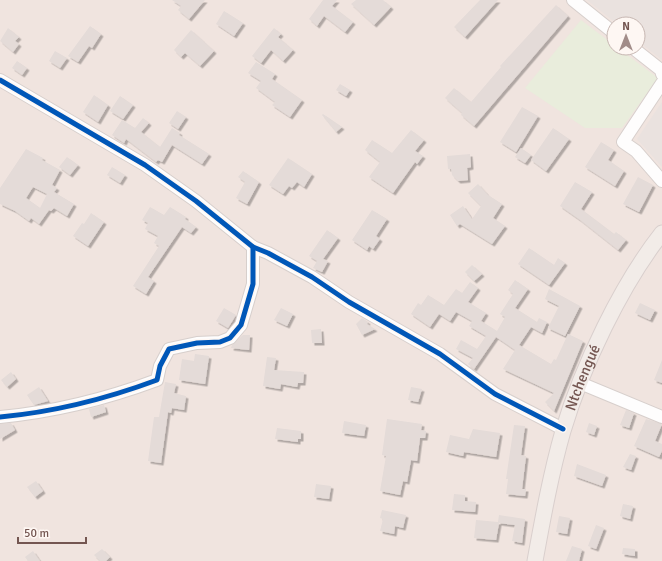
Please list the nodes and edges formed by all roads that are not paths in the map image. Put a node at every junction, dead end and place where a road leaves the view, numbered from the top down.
1 (573, 0) edge
2 (606, 27) edge
3 (643, 56) edge
4 (662, 74) edge
5 (0, 80) edge
6 (662, 83) edge
7 (662, 181) edge
8 (662, 234) edge
9 (253, 247) junction
10 (580, 383) junction
11 (0, 417) edge
12 (662, 417) edge
13 (564, 429) junction
14 (535, 561) edge

1 - 2 street
3 - 4 street
5 - 9 street
6 - 7 street
8 - 10 main road, Ntchengué
9 - 11 street
9 - 13 street
10 - 12 street
10 - 13 main road, Ntchengué
13 - 14 main road, Ntchengué

